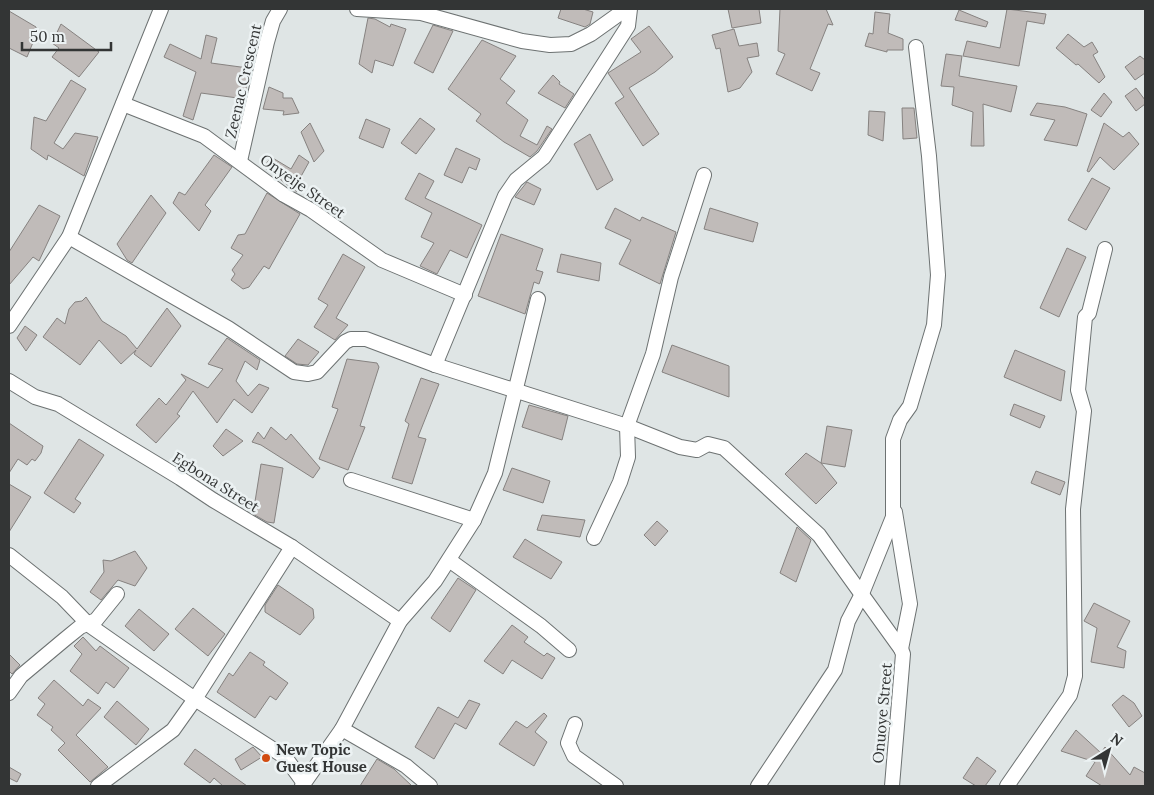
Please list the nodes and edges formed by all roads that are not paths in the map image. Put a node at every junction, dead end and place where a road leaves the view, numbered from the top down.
1 (161, 9) edge
2 (280, 9) edge
3 (357, 9) edge
4 (628, 9) edge
5 (916, 47) dead end
6 (123, 104) junction
7 (240, 161) junction
8 (704, 175) dead end
9 (69, 237) junction
10 (1105, 249) dead end
11 (465, 295) junction
12 (538, 299) dead end
13 (9, 326) edge
14 (436, 365) junction
15 (9, 381) edge
16 (514, 390) junction
17 (626, 426) junction
18 (352, 480) dead end
19 (892, 493) junction
20 (474, 520) junction
21 (594, 538) dead end
22 (292, 547) junction
23 (9, 555) edge
24 (450, 560) junction
25 (117, 594) dead end
26 (861, 596) junction
27 (400, 621) junction
28 (89, 625) junction
29 (901, 649) junction
30 (569, 650) dead end
31 (9, 693) edge
32 (195, 699) junction
33 (575, 724) dead end
34 (342, 729) junction
35 (303, 785) edge
36 (98, 786) edge
37 (430, 786) edge
38 (616, 786) edge
39 (758, 786) edge
40 (892, 786) edge
41 (1007, 786) edge

1 - 6 street
2 - 7 street, Zeenac Crescent
3 - 4 street
4 - 11 street
5 - 19 street
6 - 7 street, Onyeije Street
6 - 9 street
7 - 11 street, Onyeije Street
8 - 17 street
9 - 13 street
9 - 14 street, Onuoye Street
10 - 41 street
11 - 14 street
12 - 16 street
14 - 16 street, Onuoye Street
15 - 22 street, Egbona Street
16 - 17 street, Onuoye Street
16 - 20 street
17 - 21 street
17 - 26 street, Onuoye Street
18 - 20 street
19 - 26 street
19 - 29 street
20 - 24 street
22 - 27 street, Egbona Street
22 - 32 street
23 - 28 street
24 - 27 street
24 - 30 street
25 - 28 street
26 - 29 street, Onuoye Street
26 - 39 street
27 - 34 street
28 - 31 street
28 - 32 street
29 - 40 street, Onuoye Street
32 - 35 street
32 - 36 street
33 - 38 street
34 - 35 street
34 - 37 street

